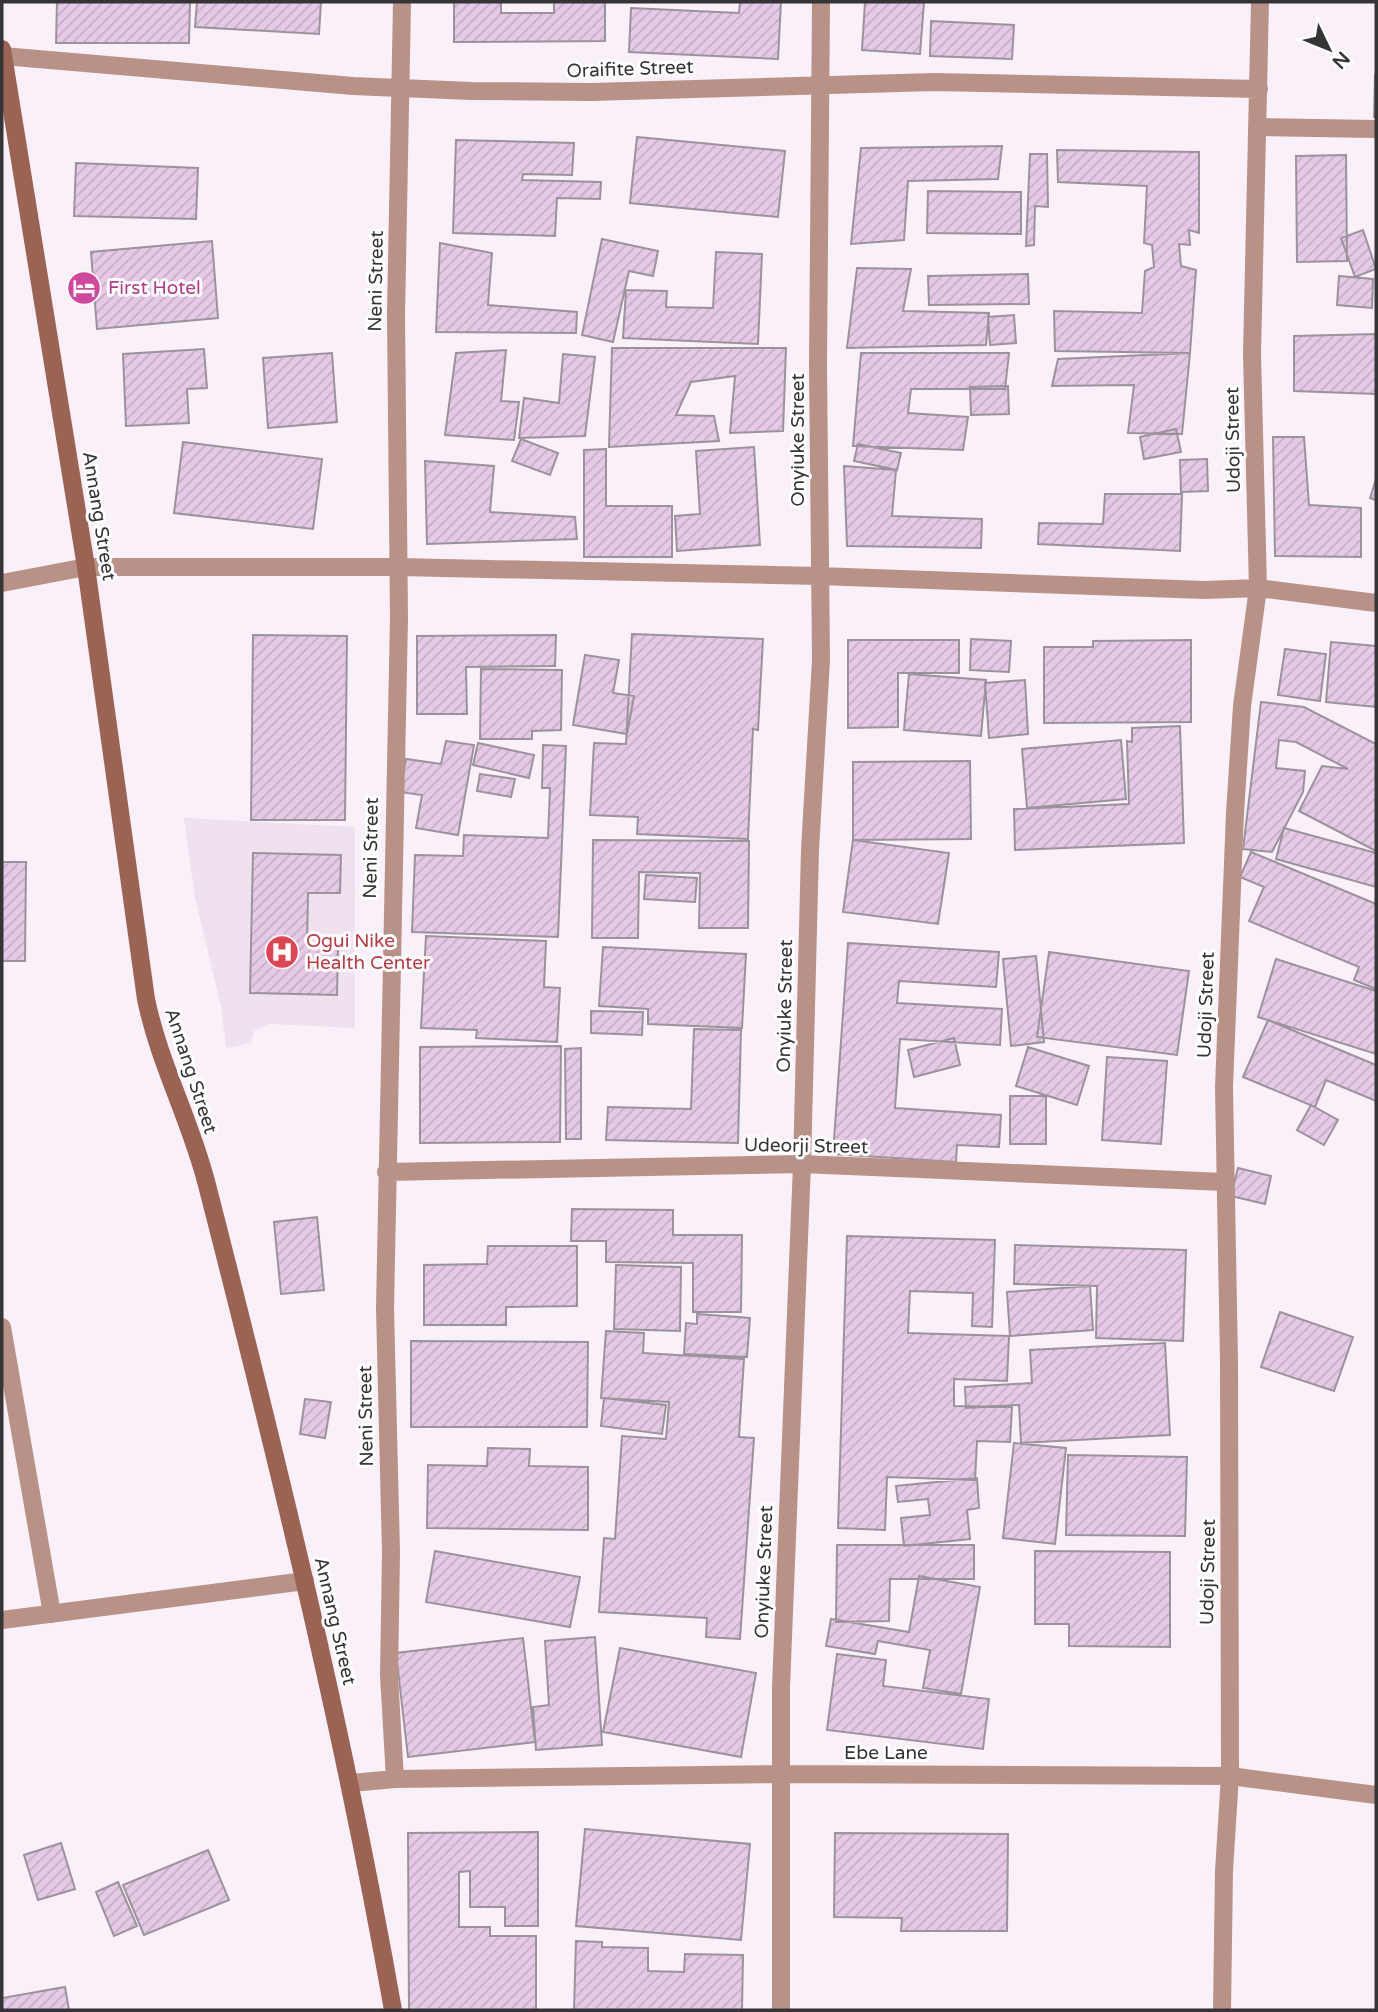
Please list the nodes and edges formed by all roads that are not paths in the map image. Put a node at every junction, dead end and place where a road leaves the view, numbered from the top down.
1 (402, 2) edge
2 (821, 2) edge
3 (1260, 2) edge
4 (2, 53) edge
5 (821, 86) junction
6 (400, 89) junction
7 (1259, 89) junction
8 (1258, 127) junction
9 (1376, 129) edge
10 (86, 567) junction
11 (399, 567) junction
12 (819, 576) junction
13 (2, 583) edge
14 (1258, 588) junction
15 (1376, 603) edge
16 (802, 1164) junction
17 (386, 1172) junction
18 (1224, 1182) junction
19 (2, 1327) edge
20 (305, 1581) junction
21 (52, 1614) junction
22 (2, 1620) edge
23 (781, 1774) junction
24 (1230, 1776) junction
25 (395, 1779) junction
26 (351, 1783) junction
27 (1376, 1795) edge
28 (393, 2010) edge
29 (781, 2010) edge
30 (1222, 2010) edge

1 - 6 street, Neni Street
2 - 5 street, Onyiuke Street
3 - 7 street, Udoji Street
4 - 6 street, Oraifite Street
4 - 10 main road, Annang Street
5 - 6 street, Oraifite Street
5 - 7 street, Oraifite Street
5 - 12 street, Onyiuke Street
6 - 11 street, Neni Street
7 - 8 street, Udoji Street
8 - 9 street
8 - 14 street, Udoji Street
10 - 11 street
10 - 13 street
10 - 20 main road, Annang Street
11 - 12 street
11 - 17 street, Neni Street
12 - 14 street
12 - 16 street, Onyiuke Street
14 - 15 street
14 - 18 street, Udoji Street
16 - 17 street, Udeorji Street
16 - 18 street, Udeorji Street
16 - 23 street, Onyiuke Street
17 - 25 street, Neni Street
18 - 24 street, Udoji Street
19 - 21 street
20 - 21 street
20 - 26 main road, Annang Street
21 - 22 street
23 - 24 street, Ebe Lane
23 - 25 street, Ebe Lane
23 - 29 street, Onyiuke Street
24 - 27 street, Ebe Lane
24 - 30 street, Udoji Street
25 - 26 street, Ebe Lane
26 - 28 main road, Annang Street

